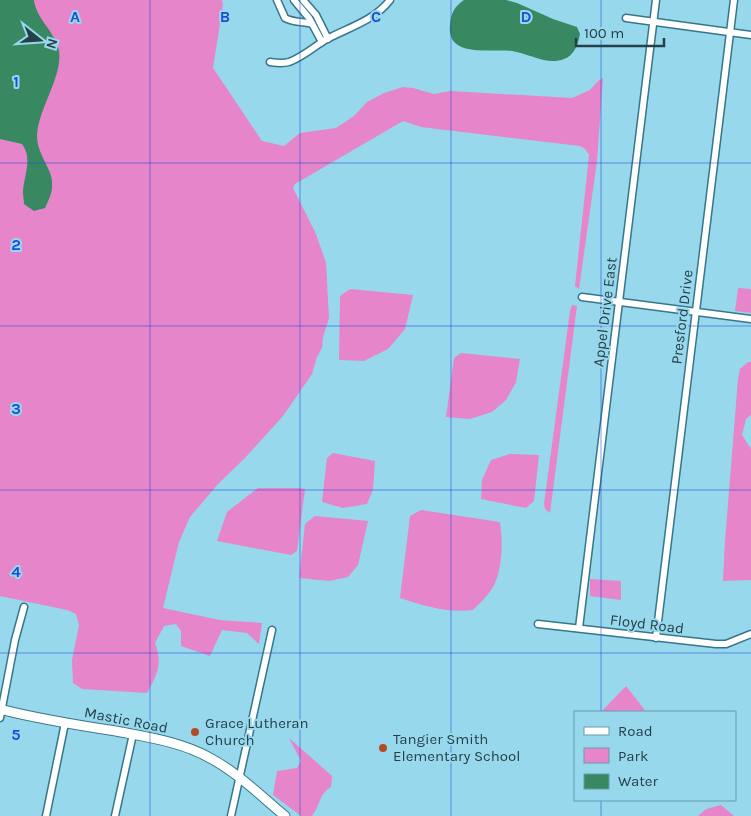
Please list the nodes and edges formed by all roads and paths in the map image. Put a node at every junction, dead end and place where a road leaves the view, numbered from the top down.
1 (277, 0) edge
2 (294, 0) edge
3 (303, 0) edge
4 (390, 0) edge
5 (656, 0) edge
6 (734, 0) edge
7 (308, 11) junction
8 (626, 18) dead end
9 (302, 21) junction
10 (653, 22) junction
11 (312, 24) junction
12 (730, 32) junction
13 (751, 34) edge
14 (325, 40) junction
15 (270, 62) dead end
16 (582, 297) dead end
17 (619, 303) junction
18 (696, 312) junction
19 (751, 318) edge
20 (24, 608) dead end
21 (538, 624) dead end
22 (579, 628) junction
23 (272, 630) dead end
24 (751, 634) edge
25 (656, 638) junction
26 (1, 712) edge
27 (65, 723) junction
28 (133, 734) junction
29 (240, 778) junction
30 (46, 816) edge
31 (115, 816) edge
32 (231, 816) edge
33 (285, 816) edge

1 - 9 street
2 - 7 street
3 - 7 street
4 - 14 street
5 - 10 street, Appel Drive East
6 - 12 street, Presford Drive
7 - 9 street
7 - 11 street
7 - 14 street
8 - 10 street
9 - 11 street
10 - 12 street
10 - 17 street, Appel Drive East
11 - 14 street
12 - 13 street
12 - 18 street, Presford Drive
14 - 15 street
16 - 17 street
17 - 18 street
17 - 22 street, Appel Drive East
18 - 19 street
18 - 25 street, Presford Drive
20 - 26 street
21 - 22 street, Floyd Road
22 - 25 street, Floyd Road
23 - 29 street
24 - 25 street, Floyd Road
26 - 27 main road, Mastic Road
27 - 28 main road, Mastic Road
27 - 30 street
28 - 29 main road, Mastic Road
28 - 31 street
29 - 32 street
29 - 33 main road, Mastic Road

